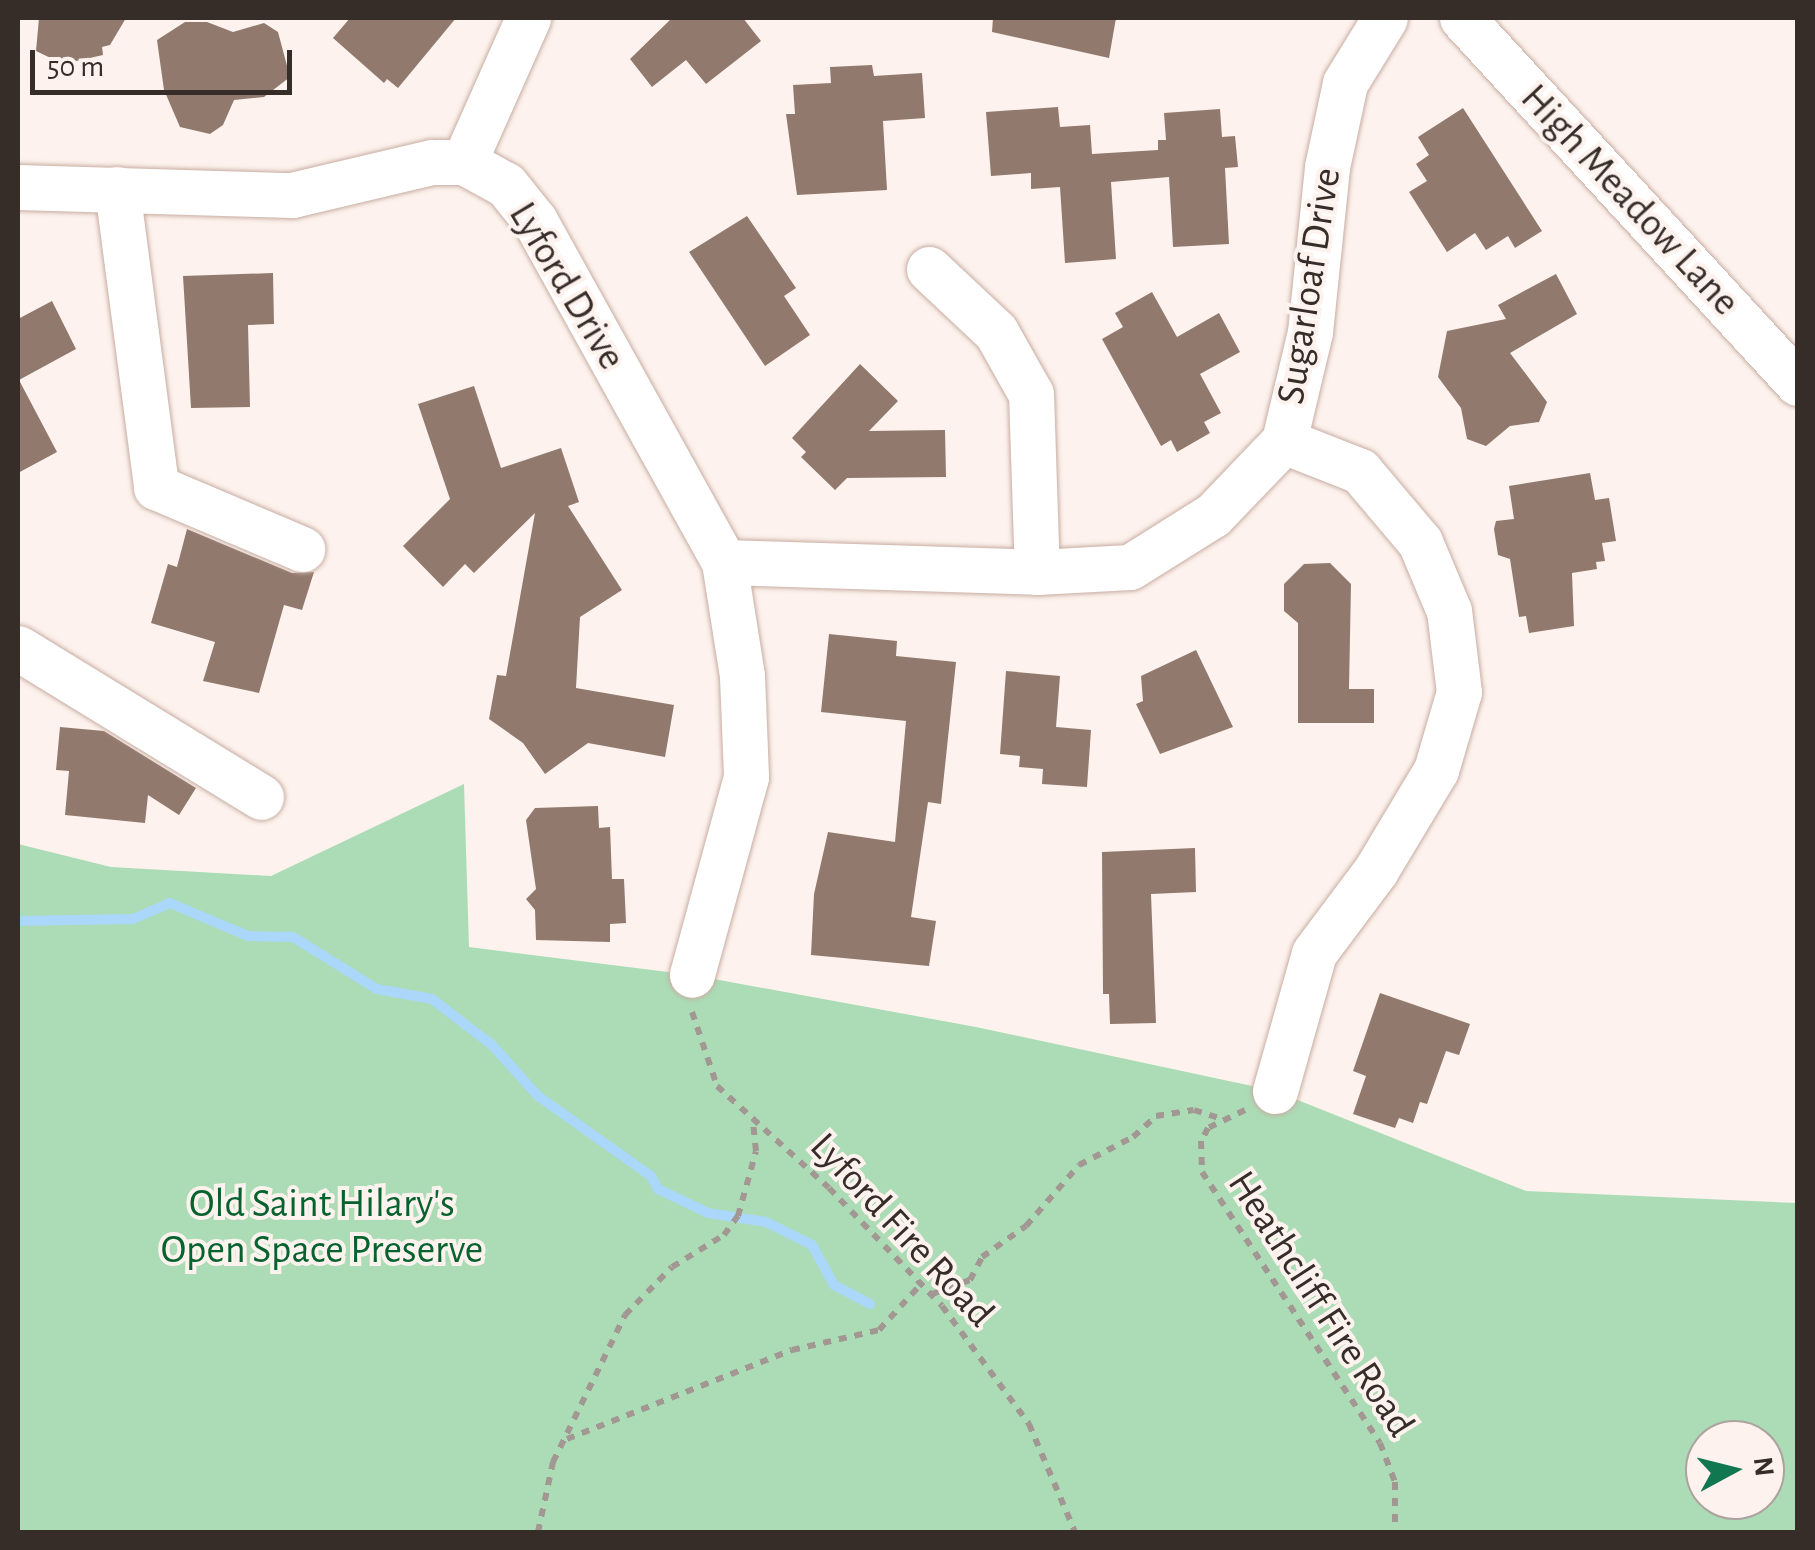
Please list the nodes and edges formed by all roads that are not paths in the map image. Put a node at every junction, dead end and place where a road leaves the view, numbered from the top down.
1 (528, 18) edge
2 (1385, 18) edge
3 (1462, 18) edge
4 (464, 162) junction
5 (18, 187) edge
6 (118, 189) junction
7 (929, 269) dead end
8 (1798, 383) edge
9 (1284, 440) junction
10 (302, 549) dead end
11 (724, 562) junction
12 (1036, 572) junction
13 (18, 648) edge
14 (262, 796) dead end
15 (692, 975) road end
16 (1275, 1091) road end

1 - 4 street
2 - 9 street, Sugarloaf Drive
3 - 8 street, High Meadow Lane
4 - 6 street
4 - 11 street, Lyford Drive
5 - 6 street
6 - 10 street
7 - 12 street
9 - 12 street, Sugarloaf Drive
9 - 16 street
11 - 12 street, Sugarloaf Drive
11 - 15 street
13 - 14 street

